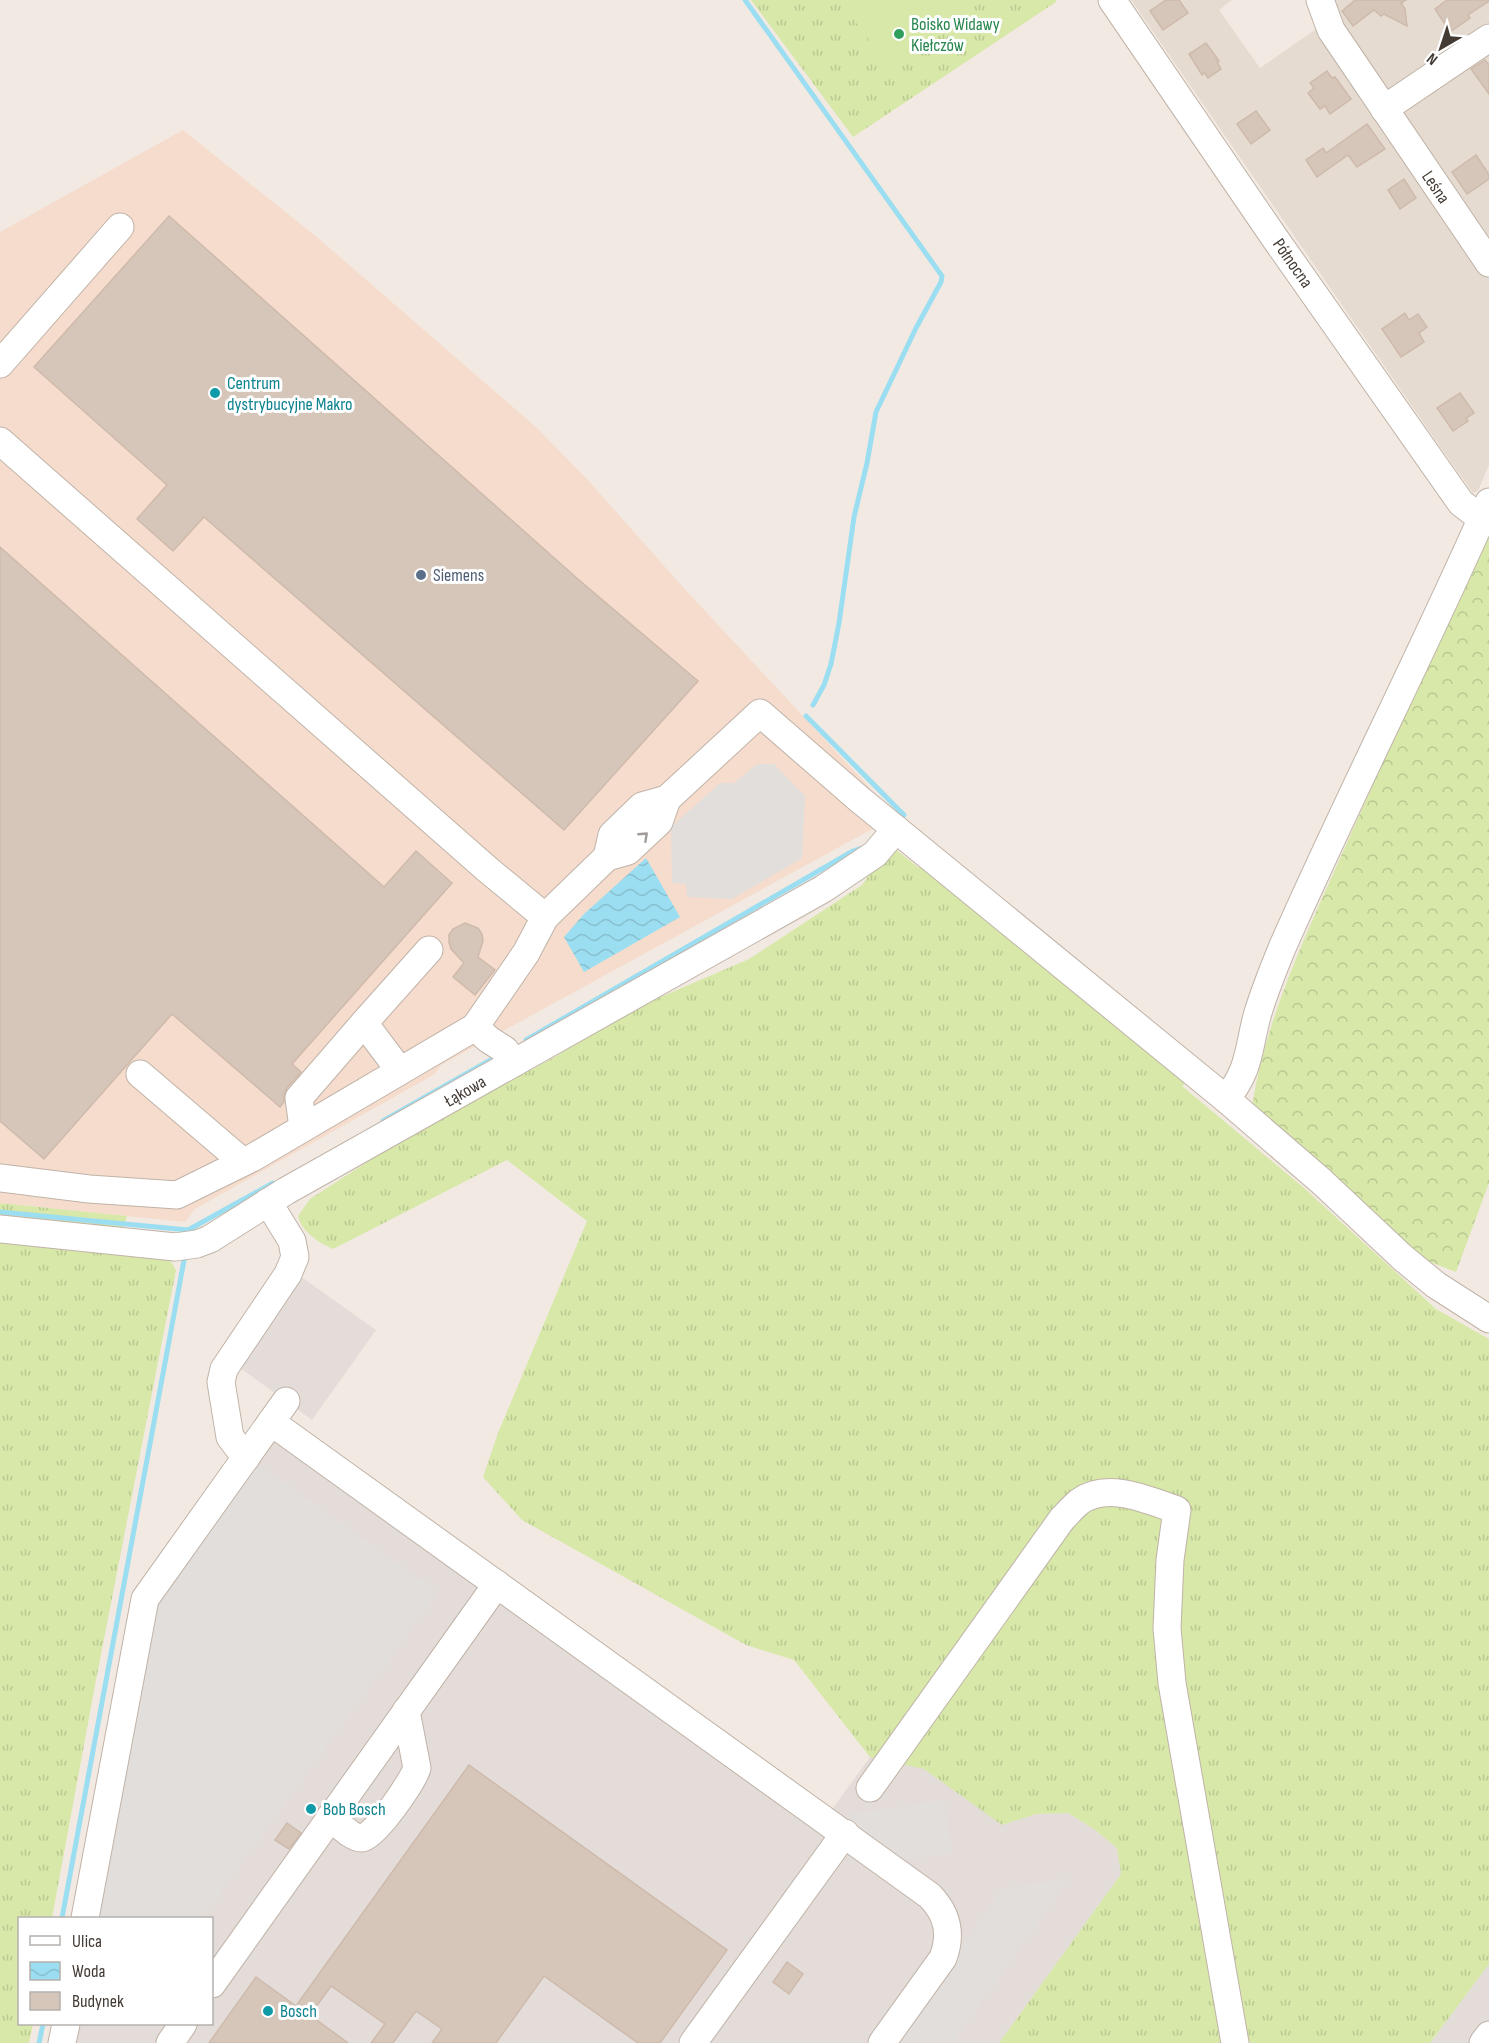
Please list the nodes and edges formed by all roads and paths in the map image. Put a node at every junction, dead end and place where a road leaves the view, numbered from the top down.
1 (1112, 0) edge
2 (1320, 0) edge
3 (1489, 39) edge
4 (1384, 109) junction
5 (120, 227) dead end
6 (1489, 263) edge
7 (0, 364) edge
8 (0, 441) edge
9 (1485, 511) edge
10 (896, 829) junction
11 (545, 917) junction
12 (429, 950) dead end
13 (364, 1023) junction
14 (475, 1028) junction
15 (514, 1063) junction
16 (400, 1071) junction
17 (140, 1074) dead end
18 (1226, 1100) junction
19 (303, 1128) junction
20 (243, 1162) junction
21 (0, 1178) edge
22 (268, 1202) junction
23 (0, 1229) edge
24 (1489, 1319) edge
25 (246, 1458) junction
26 (497, 1584) junction
27 (406, 1711) junction
28 (870, 1788) dead end
29 (330, 1817) junction
30 (845, 1833) junction
31 (86, 1917) edge
32 (213, 1983) edge
33 (66, 2025) edge
34 (182, 2025) edge
35 (1489, 2035) edge
36 (62, 2043) edge
37 (170, 2043) edge
38 (693, 2043) edge
39 (882, 2043) edge
40 (1235, 2043) edge
41 (1483, 2043) edge

1 - 9 street, Północna
2 - 4 street, Leśna
3 - 4 street
4 - 6 street, Leśna
5 - 7 street
8 - 11 street
9 - 18 street
10 - 11 street
10 - 15 street, Łąkowa
10 - 18 street
11 - 14 street
12 - 13 street
13 - 16 street
13 - 19 street
14 - 15 street
14 - 16 street
15 - 22 street, Łąkowa
16 - 19 street
17 - 20 street
18 - 24 street
19 - 20 street
20 - 21 street
22 - 23 street, Łąkowa
22 - 25 street
25 - 26 street
25 - 31 street
26 - 27 street
26 - 30 street
27 - 29 street
27 - 29 street
28 - 40 street
29 - 32 street
30 - 38 street
30 - 39 street
33 - 36 street
34 - 37 street
35 - 41 street

